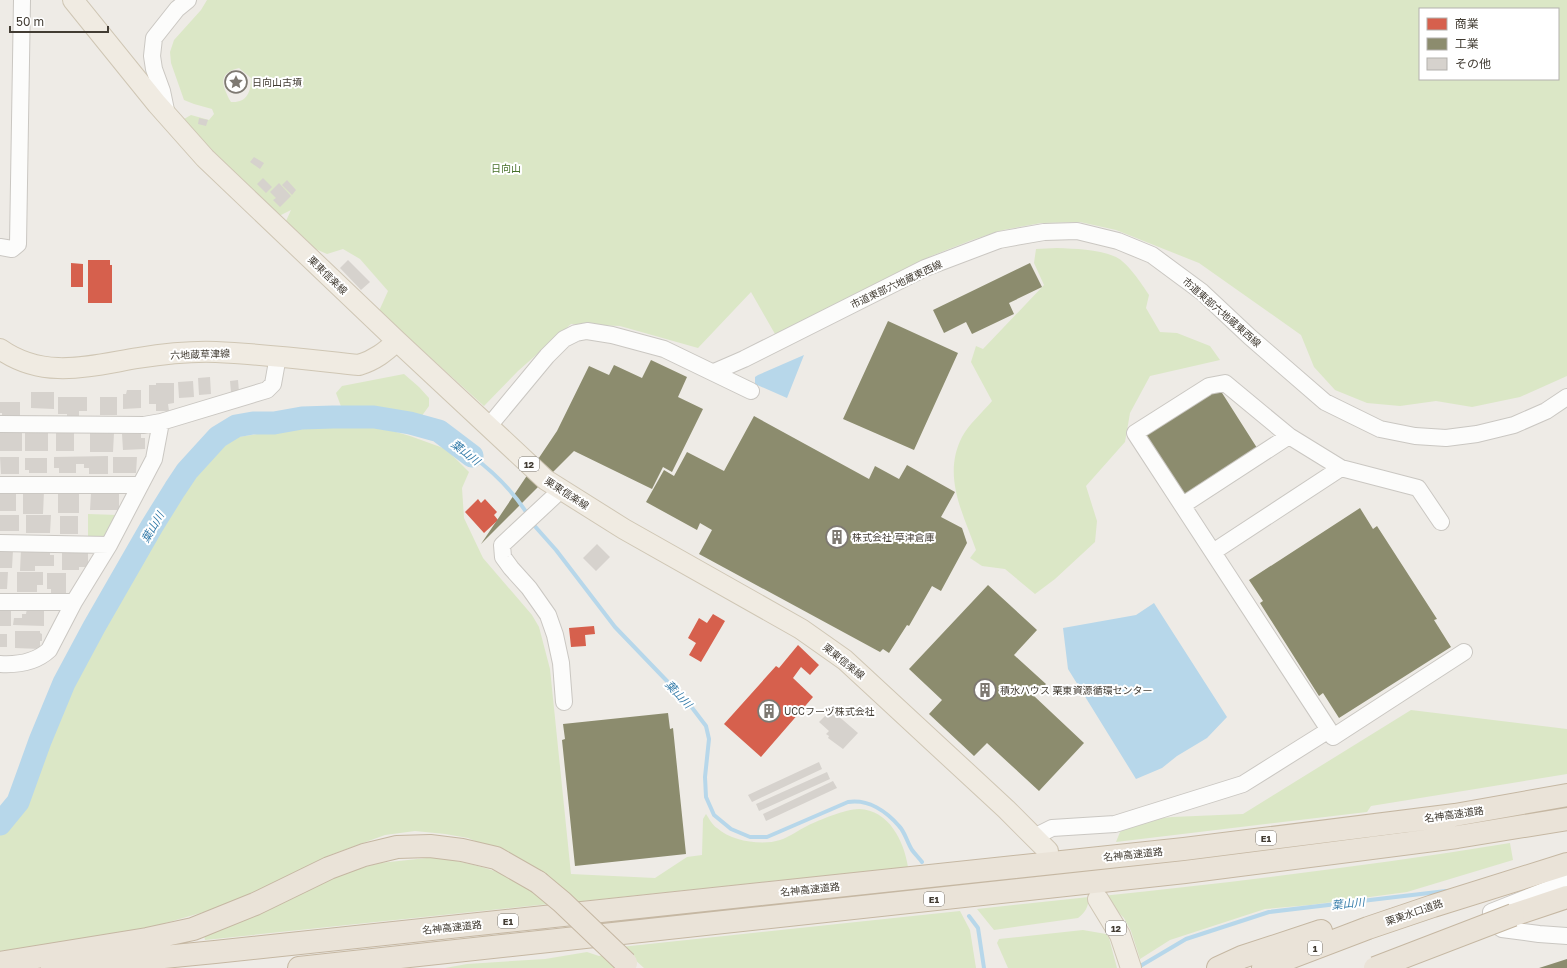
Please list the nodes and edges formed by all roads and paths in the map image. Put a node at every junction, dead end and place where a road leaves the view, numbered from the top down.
1 (22, 0) edge
2 (73, 0) edge
3 (188, 0) edge
4 (166, 115) junction
5 (0, 247) edge
6 (397, 341) junction
7 (0, 349) edge
8 (278, 356) junction
9 (714, 372) junction
10 (751, 391) dead end
11 (1567, 397) edge
12 (161, 422) junction
13 (0, 424) edge
14 (489, 426) junction
15 (1289, 436) junction
16 (1341, 468) junction
17 (0, 485) edge
18 (140, 486) junction
19 (562, 490) junction
20 (1182, 505) junction
21 (1440, 522) dead end
22 (0, 543) edge
23 (109, 545) junction
24 (1213, 552) junction
25 (0, 602) edge
26 (74, 602) junction
27 (1464, 652) dead end
28 (0, 664) edge
29 (564, 702) dead end
30 (1329, 730) junction
31 (1567, 795) edge
32 (1567, 819) edge
33 (1034, 837) junction
34 (1048, 851) dead end
35 (1567, 864) edge
36 (1563, 888) edge
37 (1098, 899) dead end
38 (1485, 915) junction
39 (1366, 922) junction
40 (1567, 936) edge
41 (0, 963) edge
42 (1130, 964) edge
43 (629, 966) edge
44 (52, 968) edge
45 (299, 968) edge
46 (1218, 968) edge
47 (1263, 968) edge
48 (1375, 968) edge
49 (1394, 968) edge

1 - 5 street
2 - 4 main road, 栗東信楽線 / 12
3 - 4 street
4 - 6 main road, 栗東信楽線 / 12
6 - 8 main road, 六地蔵草津線
6 - 14 main road, 栗東信楽線 / 12
7 - 8 main road, 六地蔵草津線
8 - 12 street
9 - 10 street
9 - 11 street, 市道東部六地蔵東西線
9 - 14 street
12 - 13 street
12 - 18 street
14 - 19 main road, 栗東信楽線 / 12
15 - 16 street
15 - 20 street
15 - 20 street
16 - 21 street
16 - 24 street
17 - 18 street
18 - 23 street
19 - 29 street
19 - 33 main road, 栗東信楽線 / 12
20 - 24 street
22 - 23 street
23 - 26 street
24 - 30 street
25 - 26 street
26 - 28 street
27 - 30 street
30 - 33 street
31 - 44 highway, 名神高速道路 / E1
32 - 45 highway, E1
33 - 34 main road, 栗東信楽線 / 12
35 - 39 highway, 栗東水口道路 / 1
36 - 38 street
36 - 48 highway, bridge
37 - 42 main road, 12
38 - 40 street
38 - 49 street
39 - 46 highway
39 - 47 highway, 栗東水口道路 / 1
41 - 43 highway, bridge

